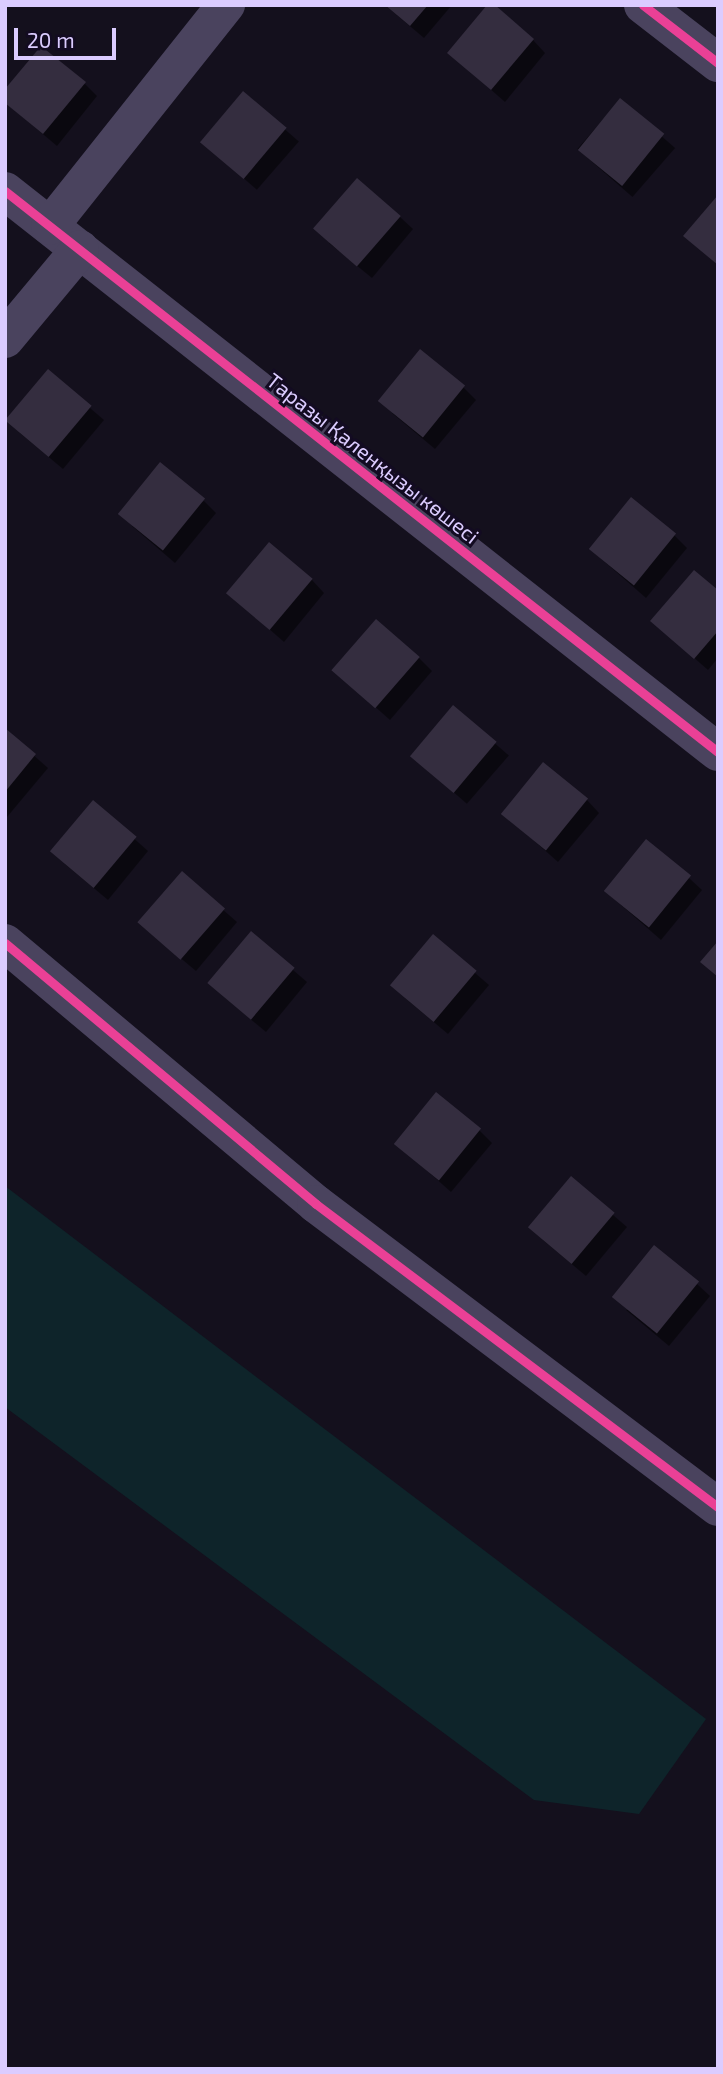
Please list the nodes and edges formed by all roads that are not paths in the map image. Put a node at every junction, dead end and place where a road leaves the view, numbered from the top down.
1 (226, 5) edge
2 (642, 5) edge
3 (718, 63) edge
4 (5, 191) edge
5 (50, 226) junction
6 (80, 249) junction
7 (5, 339) edge
8 (718, 752) edge
9 (5, 943) edge
10 (718, 1507) edge

1 - 5 street
2 - 3 street
4 - 5 street, Таразы Қаленқызы көшесі
5 - 6 street, Таразы Қаленқызы көшесі
6 - 7 street
6 - 8 street, Таразы Қаленқызы көшесі
9 - 10 street

